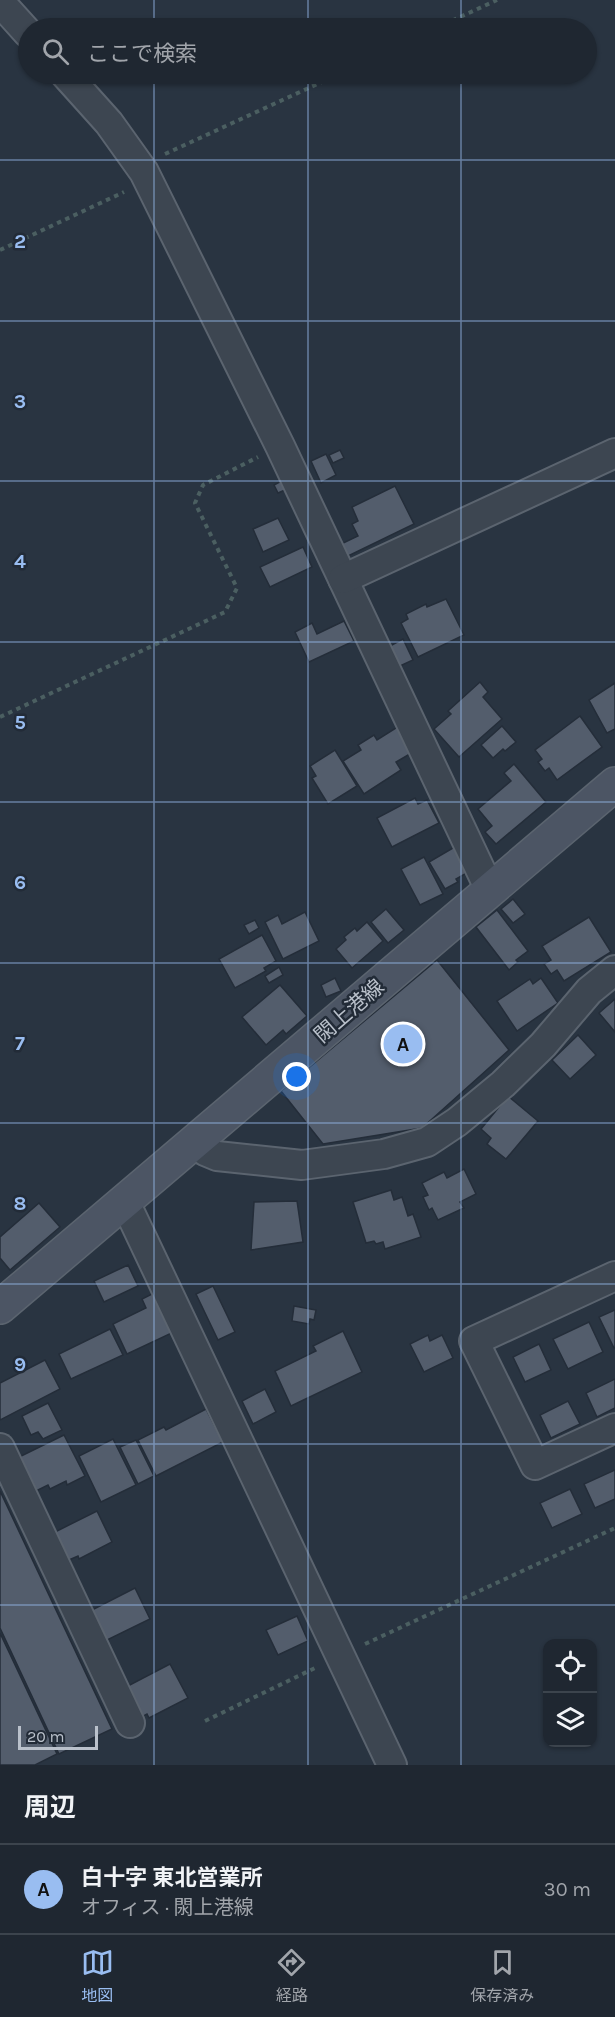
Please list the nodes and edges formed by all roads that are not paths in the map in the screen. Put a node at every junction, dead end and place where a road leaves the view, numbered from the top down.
1 (0, 2) edge
2 (18, 22) edge
3 (74, 84) edge
4 (615, 453) edge
5 (344, 579) junction
6 (615, 784) edge
7 (490, 890) junction
8 (615, 970) edge
9 (196, 1141) junction
10 (125, 1202) junction
11 (615, 1276) edge
12 (0, 1307) edge
13 (615, 1428) edge
14 (0, 1448) edge
15 (130, 1723) dead end
16 (392, 1765) edge

1 - 2 street
3 - 5 street
4 - 5 street
5 - 7 street
6 - 7 main road, 閖上港線
7 - 9 main road, 閖上港線
8 - 9 street
9 - 10 main road, 閖上港線
10 - 12 main road, 閖上港線
10 - 16 street
11 - 13 street
14 - 15 street

